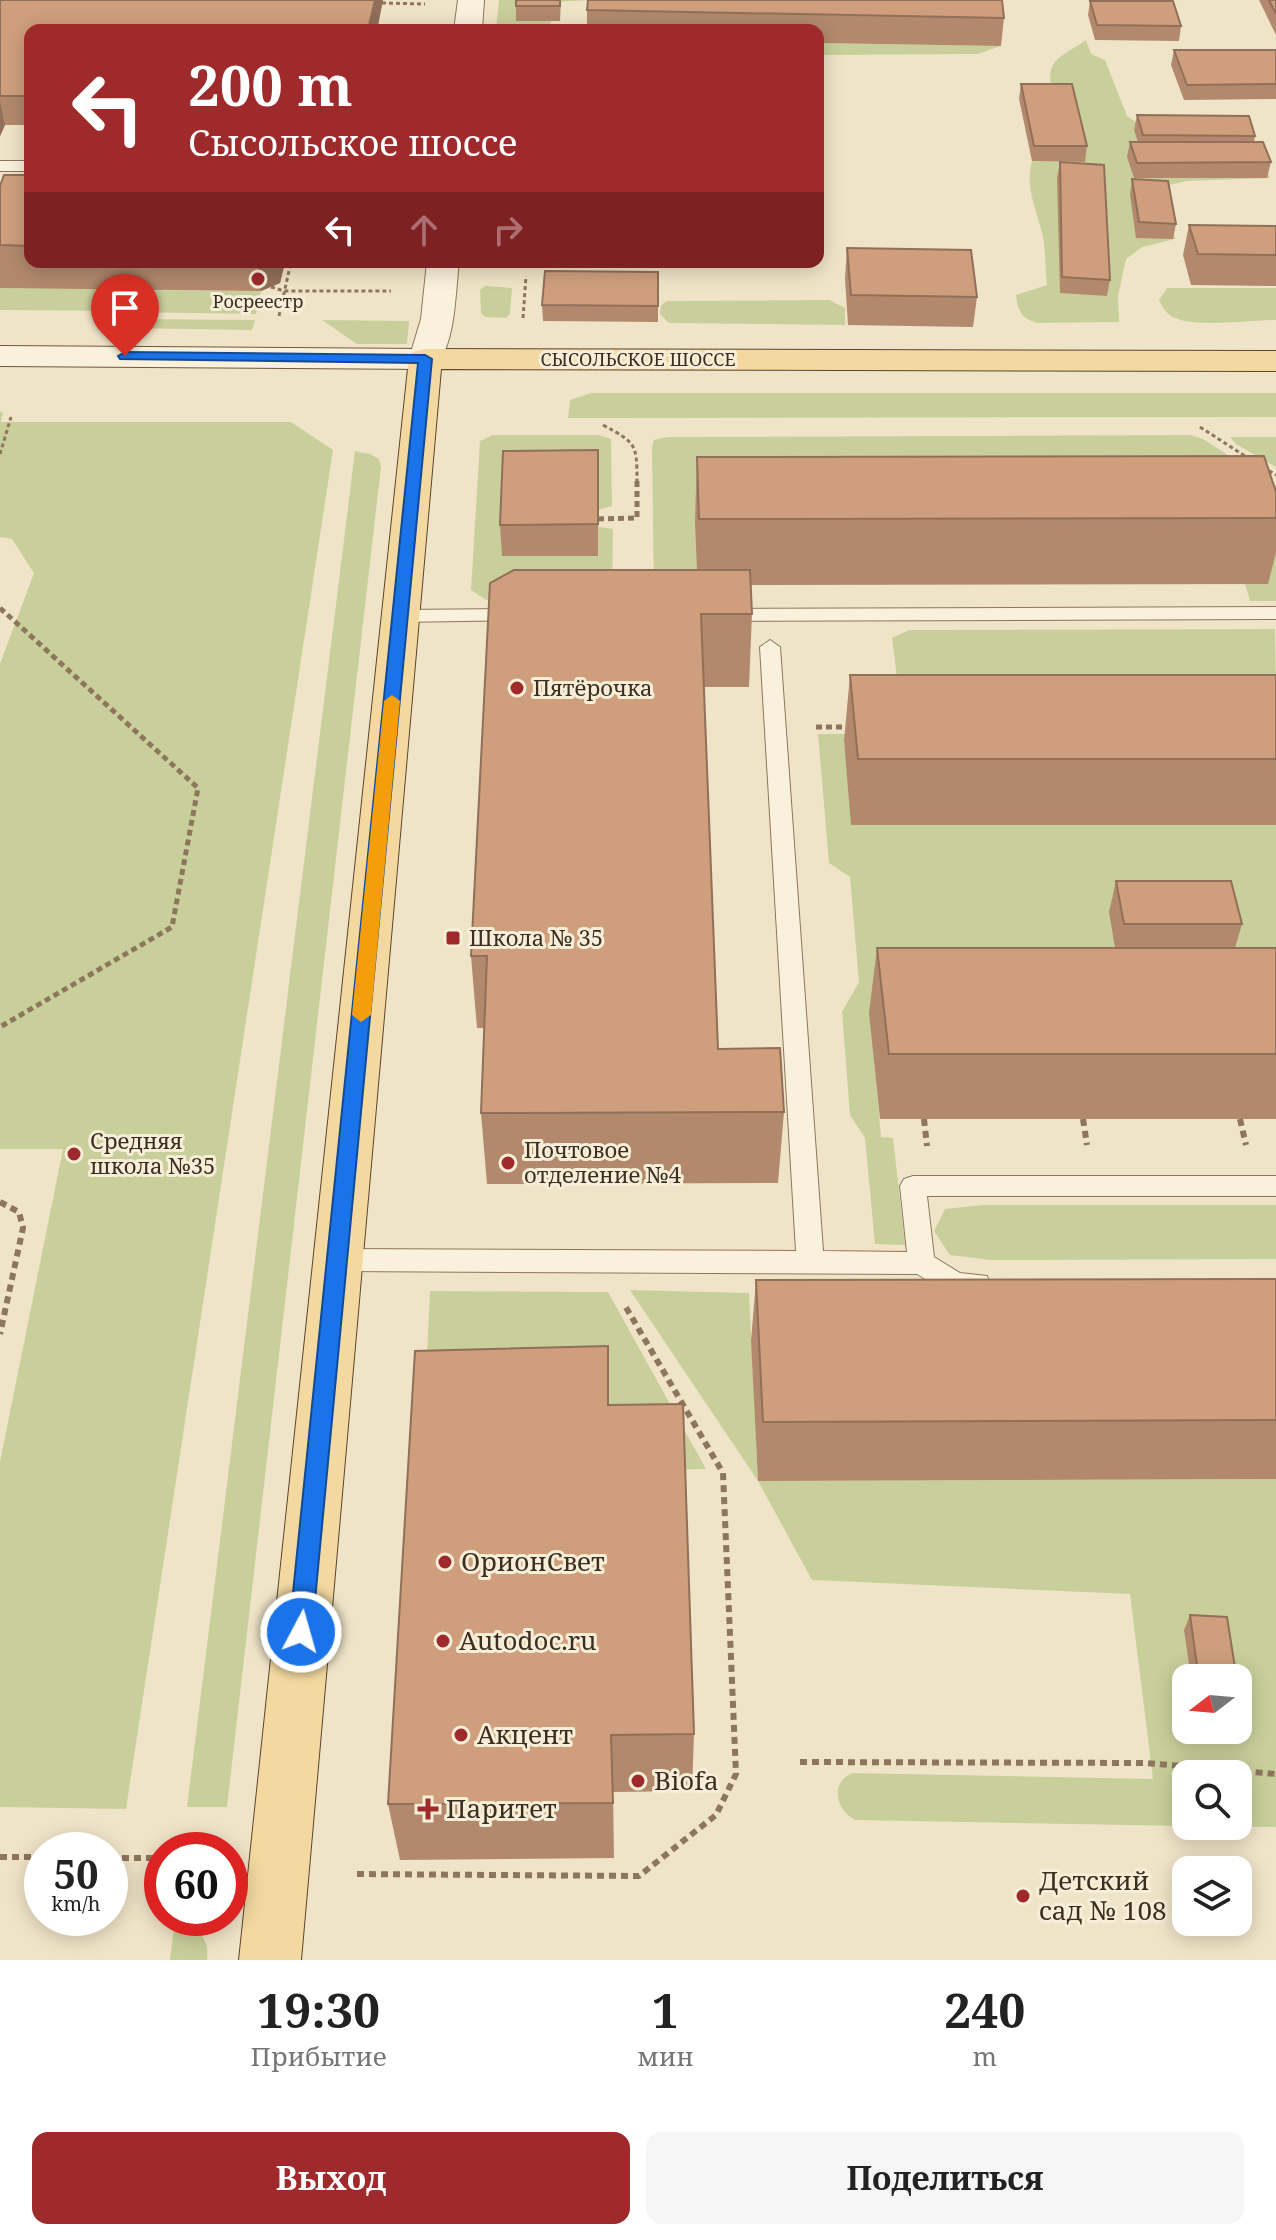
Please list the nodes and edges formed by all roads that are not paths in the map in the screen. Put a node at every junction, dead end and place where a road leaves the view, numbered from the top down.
1 (471, 0) edge
2 (469, 24) edge
3 (0, 166) edge
4 (24, 166) edge
5 (442, 268) edge
6 (0, 356) edge
7 (425, 359) junction
8 (1276, 361) edge
9 (1276, 613) edge
10 (532, 615) edge
11 (696, 615) edge
12 (400, 616) junction
13 (770, 647) dead end
14 (1276, 1186) edge
15 (338, 1260) junction
16 (810, 1263) junction
17 (921, 1263) junction
18 (997, 1284) edge
19 (270, 1960) edge

1 - 2 main road
3 - 4 lane
5 - 7 main road
6 - 7 main road, СЫСОЛЬСКОЕ ШОССЕ
7 - 8 main road, СЫСОЛЬСКОЕ ШОССЕ
7 - 12 main road
9 - 11 lane
10 - 12 lane
12 - 15 main road
13 - 16 lane
14 - 17 lane
15 - 16 lane
15 - 19 main road
16 - 17 lane
17 - 18 lane

